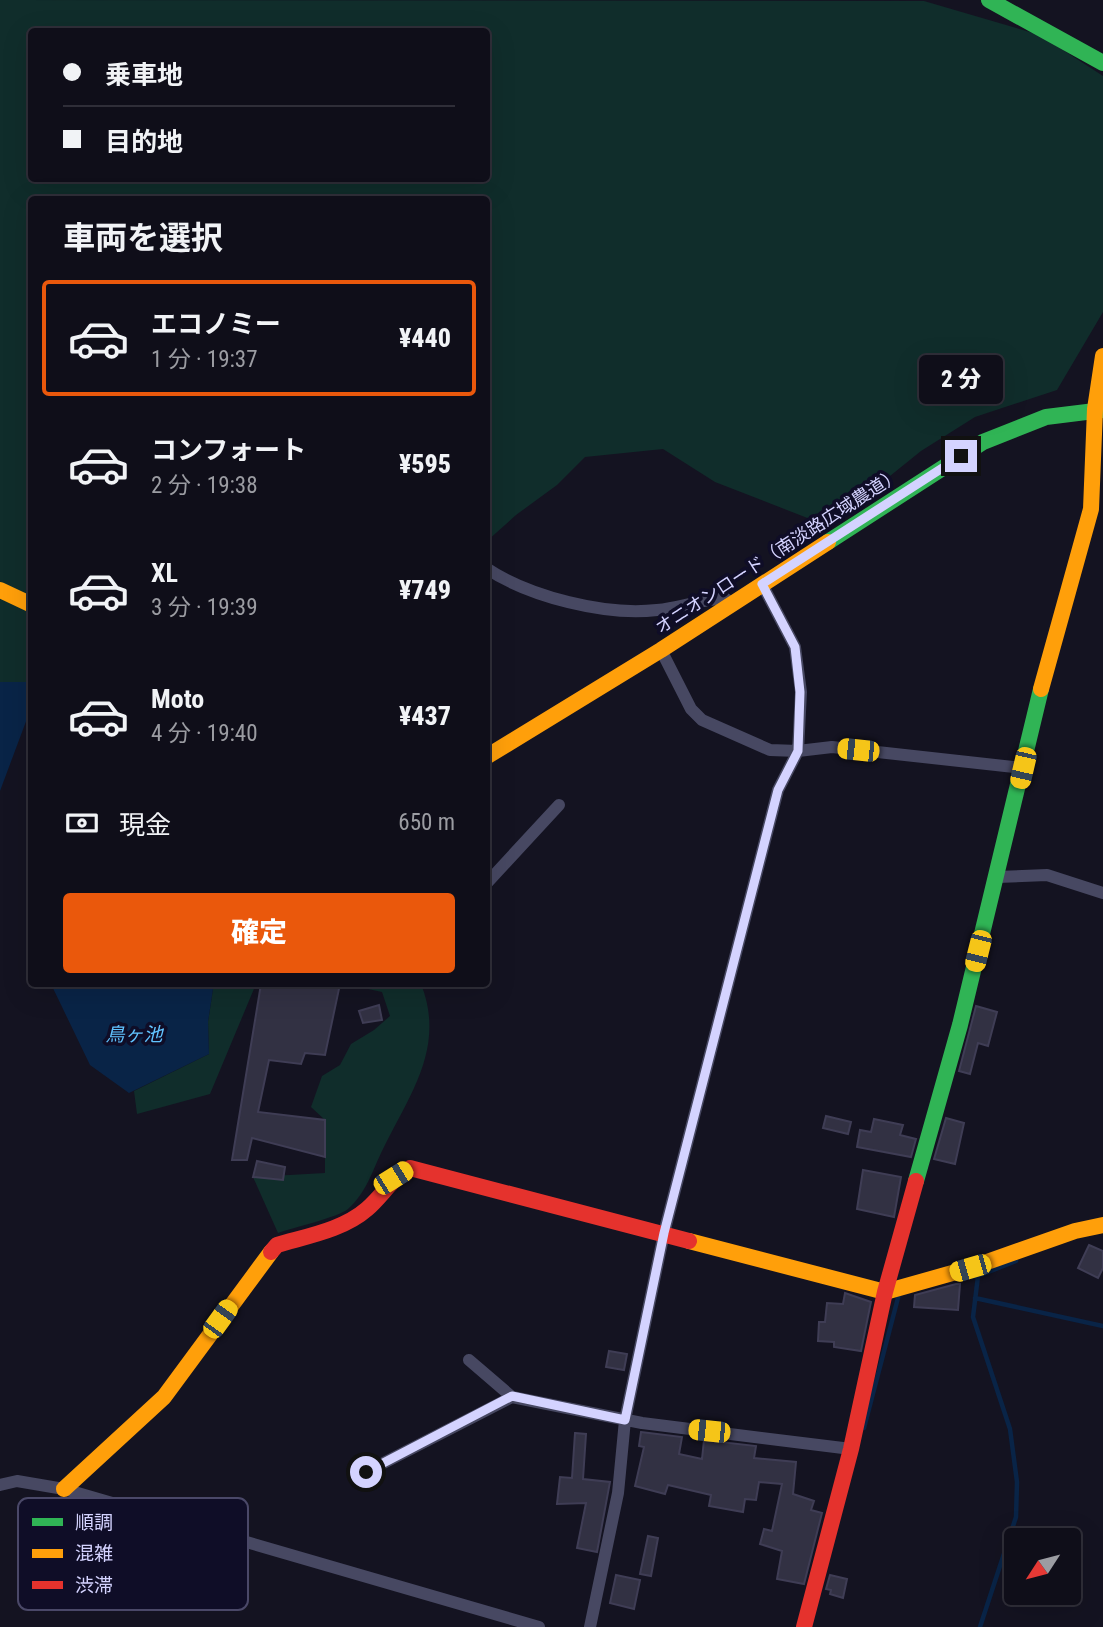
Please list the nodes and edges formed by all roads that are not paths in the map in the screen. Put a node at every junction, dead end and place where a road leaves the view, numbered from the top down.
1 (989, 0) edge
2 (1103, 63) edge
3 (1103, 356) edge
4 (1099, 410) edge
5 (490, 571) edge
6 (762, 584) junction
7 (0, 590) edge
8 (28, 603) edge
9 (731, 604) junction
10 (661, 650) junction
11 (798, 751) junction
12 (490, 755) edge
13 (1023, 768) junction
14 (559, 805) dead end
15 (997, 877) junction
16 (490, 880) edge
17 (1103, 893) edge
18 (1103, 1225) edge
19 (664, 1233) junction
20 (885, 1292) junction
21 (469, 1360) dead end
22 (512, 1396) junction
23 (625, 1420) junction
24 (851, 1449) junction
25 (366, 1472) dead end
26 (0, 1485) edge
27 (64, 1489) junction
28 (95, 1498) edge
29 (248, 1542) edge
30 (540, 1627) edge
31 (590, 1627) edge
32 (804, 1627) edge

1 - 2 street
3 - 4 street
4 - 6 street, オニオンロード（南淡路広域農道）
4 - 13 street
5 - 9 street
6 - 9 street, オニオンロード（南淡路広域農道）
6 - 11 street
7 - 8 street
9 - 10 street, オニオンロード（南淡路広域農道）
10 - 11 street
10 - 12 street, オニオンロード（南淡路広域農道）
11 - 13 street
11 - 19 street
13 - 15 street
14 - 16 street
15 - 17 street
15 - 20 street
18 - 20 street
19 - 20 street
19 - 23 street
19 - 27 street
20 - 24 street
21 - 22 street
22 - 23 street
22 - 25 street
23 - 24 street
23 - 31 street
24 - 32 street
26 - 27 street
27 - 28 street
29 - 30 street

